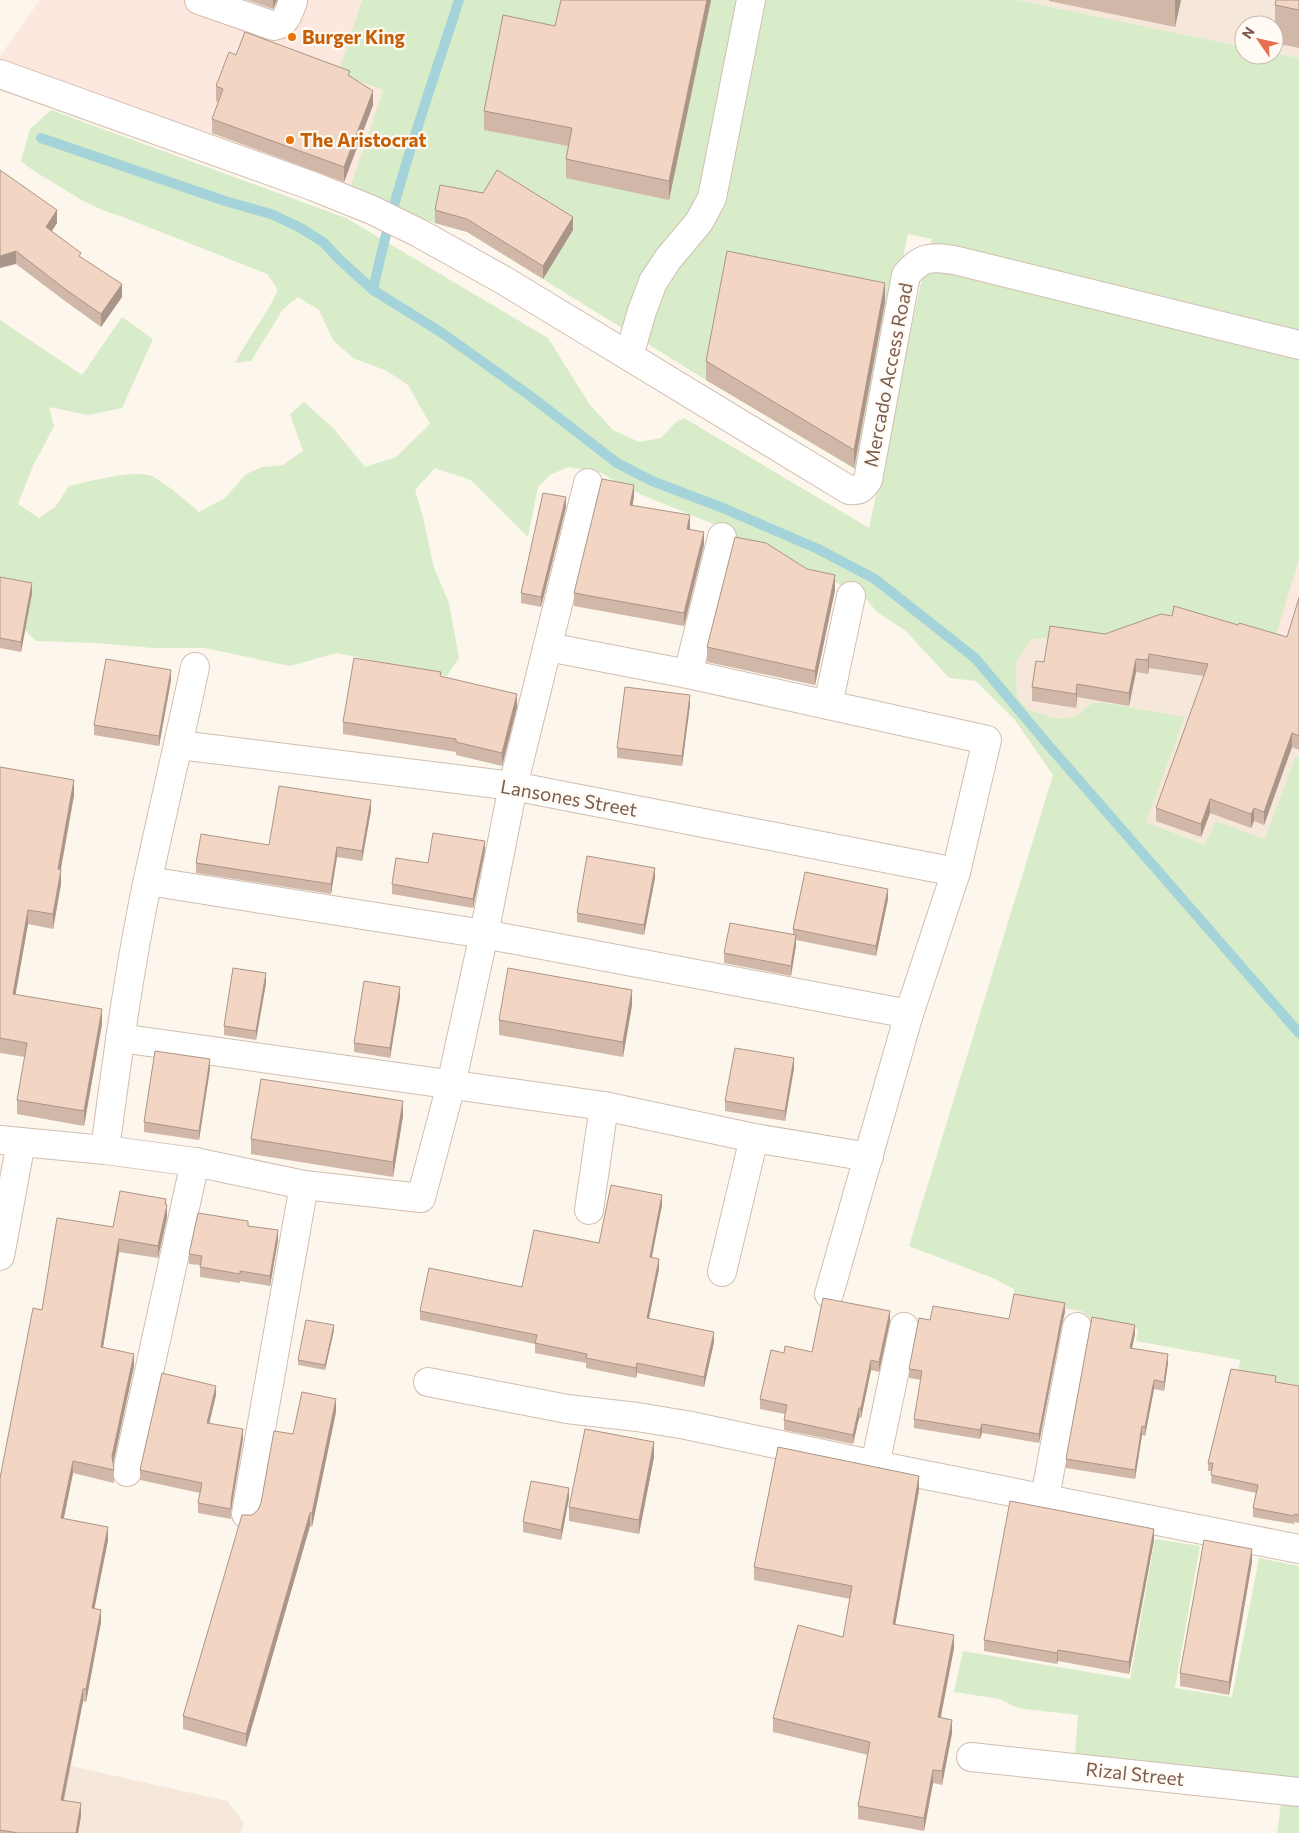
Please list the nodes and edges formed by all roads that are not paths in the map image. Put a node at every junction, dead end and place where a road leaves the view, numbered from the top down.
1 (199, 0) edge
2 (751, 0) edge
3 (293, 1) edge
4 (0, 74) edge
5 (1299, 345) edge
6 (629, 356) junction
7 (588, 482) dead end
8 (722, 537) dead end
9 (851, 596) dead end
10 (548, 647) junction
11 (195, 667) dead end
12 (688, 674) junction
13 (828, 705) junction
14 (179, 745) junction
15 (513, 786) junction
16 (956, 872) junction
17 (148, 881) junction
18 (484, 934) junction
19 (909, 1014) junction
20 (120, 1038) junction
21 (451, 1085) junction
22 (604, 1106) junction
23 (754, 1138) junction
24 (10, 1141) edge
25 (104, 1150) junction
26 (869, 1157) junction
27 (195, 1162) junction
28 (304, 1185) junction
29 (589, 1210) dead end
30 (0, 1256) edge
31 (722, 1272) dead end
32 (829, 1294) dead end
33 (904, 1327) dead end
34 (1076, 1327) dead end
35 (428, 1382) dead end
36 (874, 1465) junction
37 (127, 1472) dead end
38 (1045, 1497) junction
39 (246, 1514) edge
40 (1299, 1549) edge
41 (971, 1757) dead end
42 (1299, 1792) edge

1 - 3 street
2 - 6 street
4 - 6 street, Mercado Access Road
5 - 6 street, Mercado Access Road
7 - 10 street
8 - 12 street
9 - 13 street
10 - 12 street
10 - 15 street
11 - 14 street
12 - 13 street
13 - 16 street
14 - 15 street, Lansones Street
14 - 17 street
15 - 16 street, Lansones Street
15 - 18 street
16 - 19 street
17 - 18 street
17 - 20 street
18 - 19 street
18 - 21 street
19 - 26 street
20 - 21 street
20 - 25 street
21 - 22 street
21 - 28 street
22 - 23 street
22 - 29 street
23 - 26 street
23 - 31 street
24 - 25 street
24 - 30 street
25 - 27 street
26 - 32 street
27 - 28 street
27 - 37 street
28 - 39 street
33 - 36 street
34 - 38 street
35 - 36 street
36 - 38 street
38 - 40 street
41 - 42 street, Rizal Street

